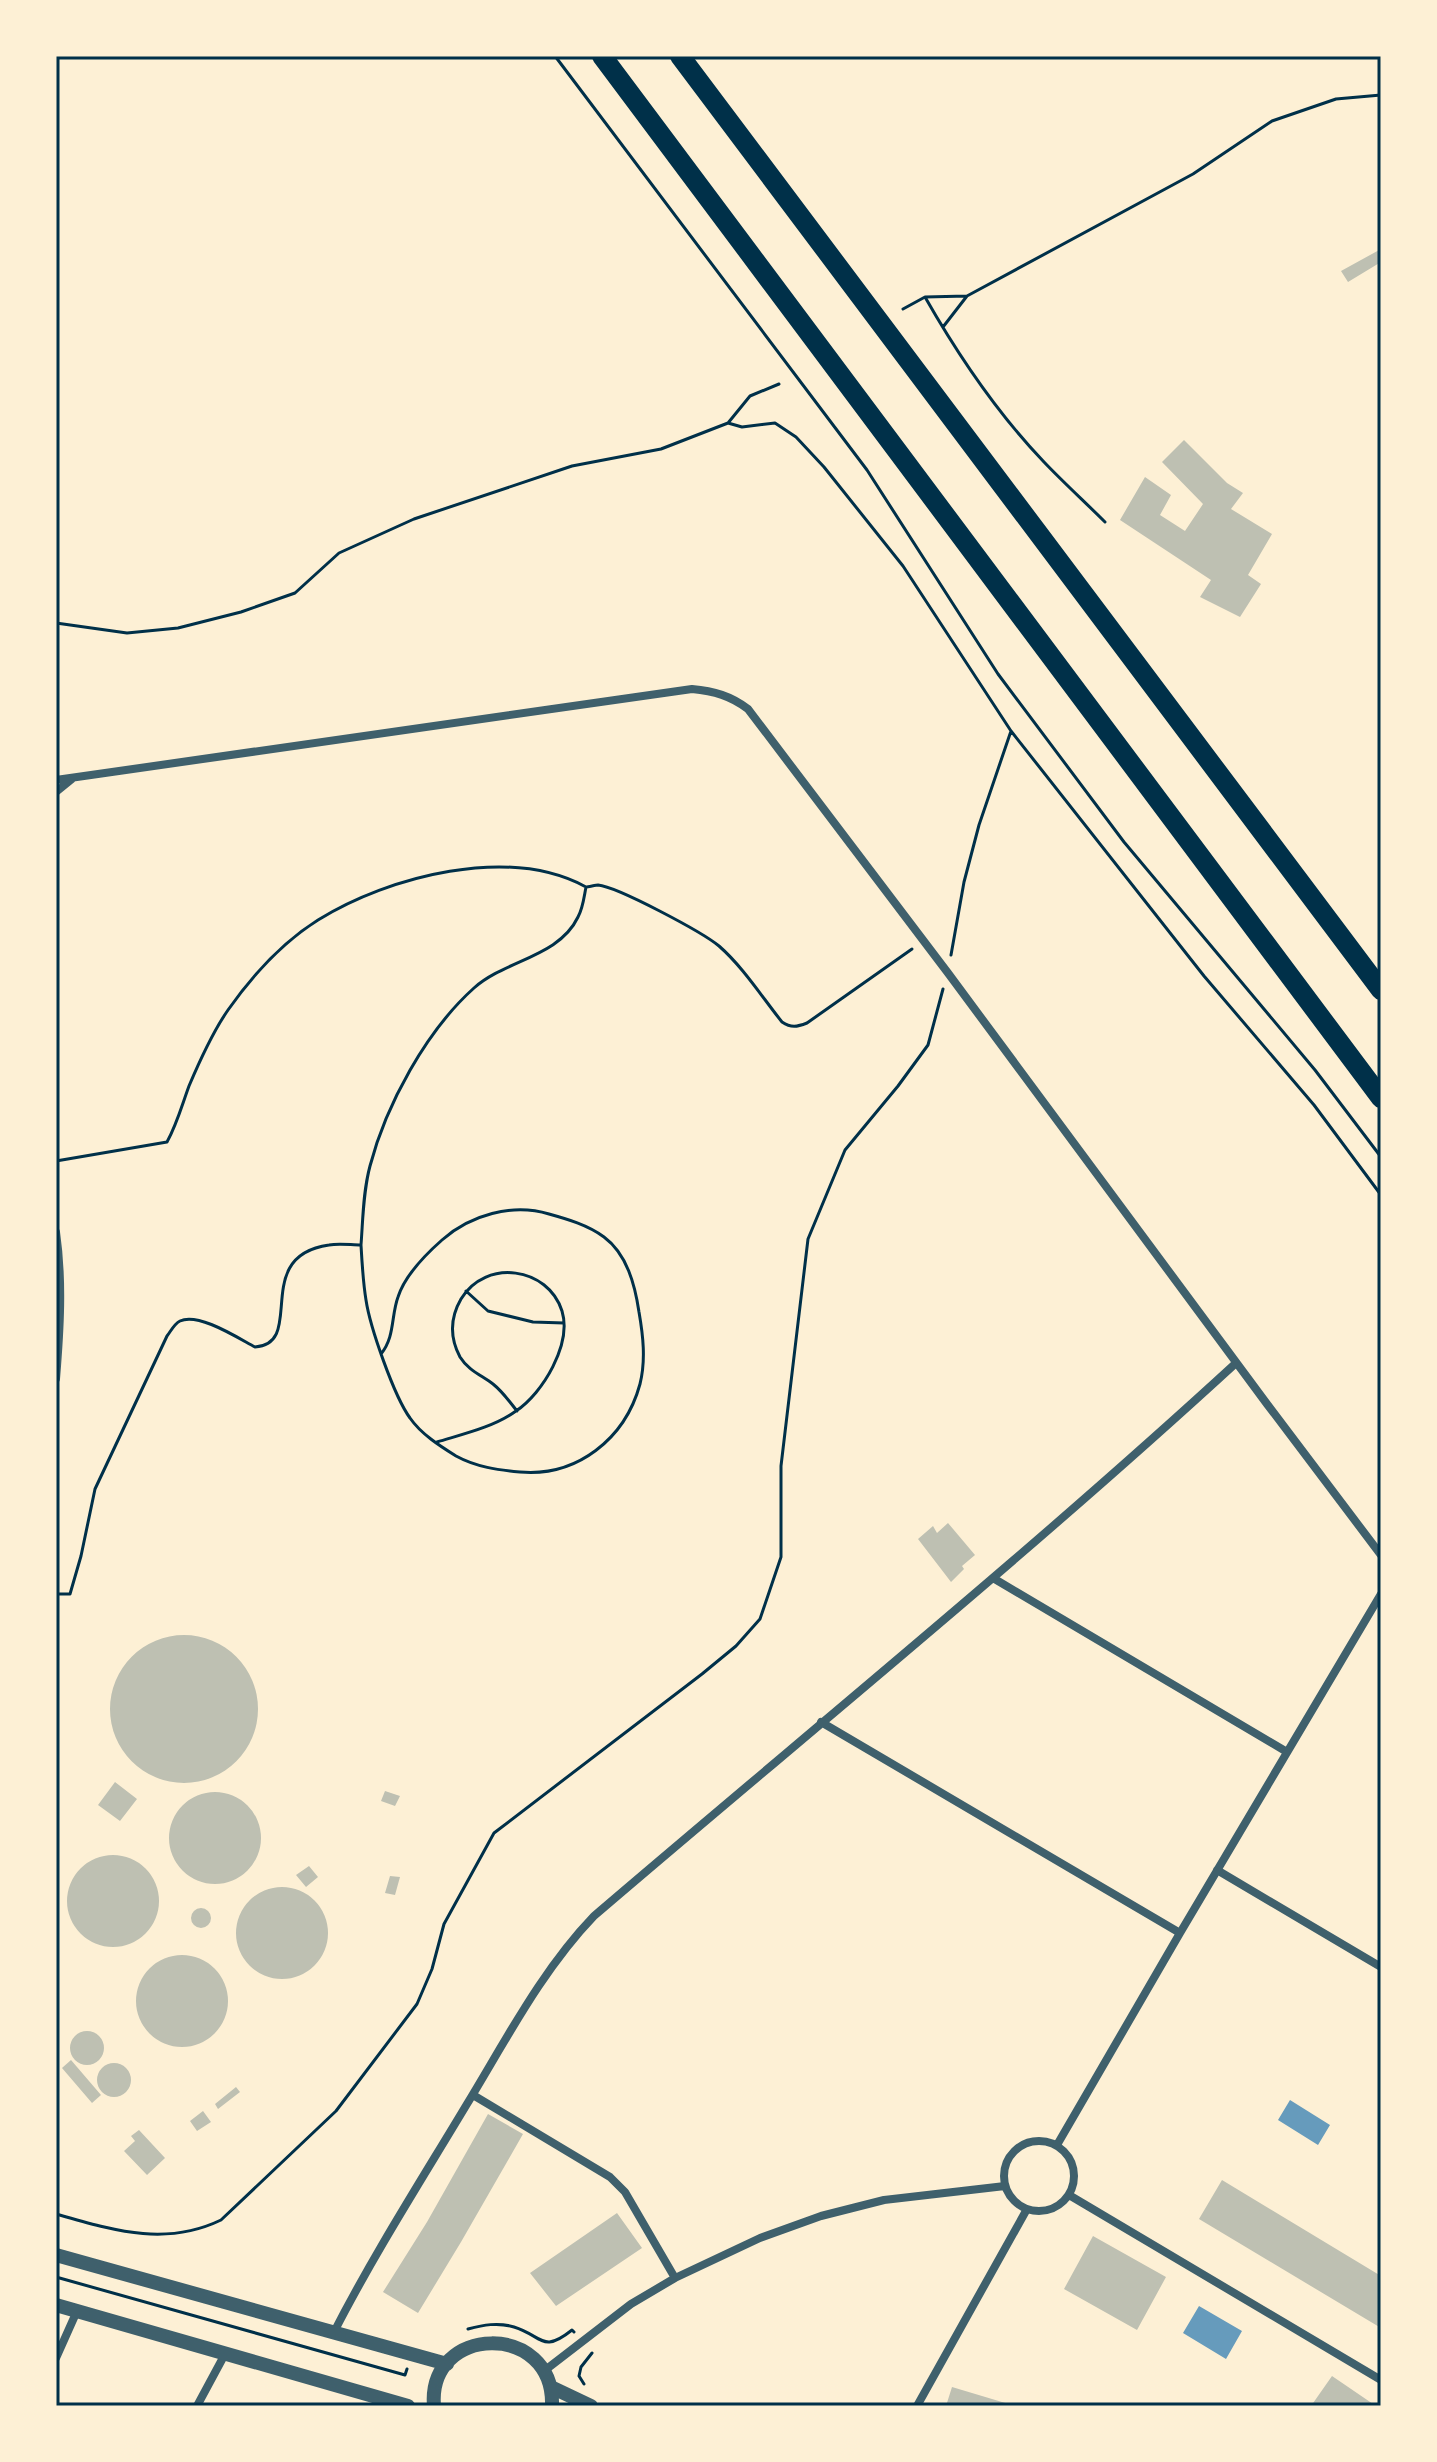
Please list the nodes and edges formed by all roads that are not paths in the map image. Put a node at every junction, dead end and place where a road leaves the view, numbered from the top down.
1 (602, 56) edge
2 (680, 56) edge
3 (73, 779) junction
4 (56, 780) edge
5 (56, 792) edge
6 (1381, 990) edge
7 (1381, 1098) edge
8 (56, 1232) edge
9 (1236, 1363) junction
10 (56, 1379) edge
11 (1381, 1555) edge
12 (993, 1578) junction
13 (1381, 1594) edge
14 (821, 1722) junction
15 (1287, 1752) junction
16 (1217, 1870) junction
17 (1180, 1933) junction
18 (1381, 1967) edge
19 (473, 2095) junction
20 (1057, 2145) junction
21 (1005, 2186) junction
22 (1069, 2195) junction
23 (1027, 2209) junction
24 (56, 2255) edge
25 (675, 2278) junction
26 (56, 2305) edge
27 (77, 2311) junction
28 (334, 2332) junction
29 (225, 2354) junction
30 (56, 2358) edge
31 (447, 2364) junction
32 (544, 2371) junction
33 (1381, 2380) edge
34 (551, 2387) junction
35 (197, 2406) edge
36 (408, 2406) edge
37 (434, 2406) edge
38 (552, 2406) edge
39 (591, 2406) edge
40 (917, 2406) edge

1 - 7 highway
2 - 6 highway
3 - 4 street
3 - 5 street
3 - 9 street
8 - 10 street
9 - 11 street
9 - 12 street
12 - 14 street
12 - 15 street
13 - 15 street
14 - 17 street
14 - 19 street
15 - 16 street
16 - 17 street
16 - 18 street
17 - 20 street
19 - 25 street
19 - 28 street
20 - 21 street
20 - 22 street
21 - 23 street
21 - 25 street
22 - 23 street
22 - 33 street
23 - 40 street
24 - 28 street
25 - 32 street
26 - 27 street
27 - 29 street
27 - 30 street
28 - 31 street
29 - 35 street
29 - 36 street
31 - 32 street
31 - 37 street
32 - 34 street
34 - 38 street
34 - 39 street

